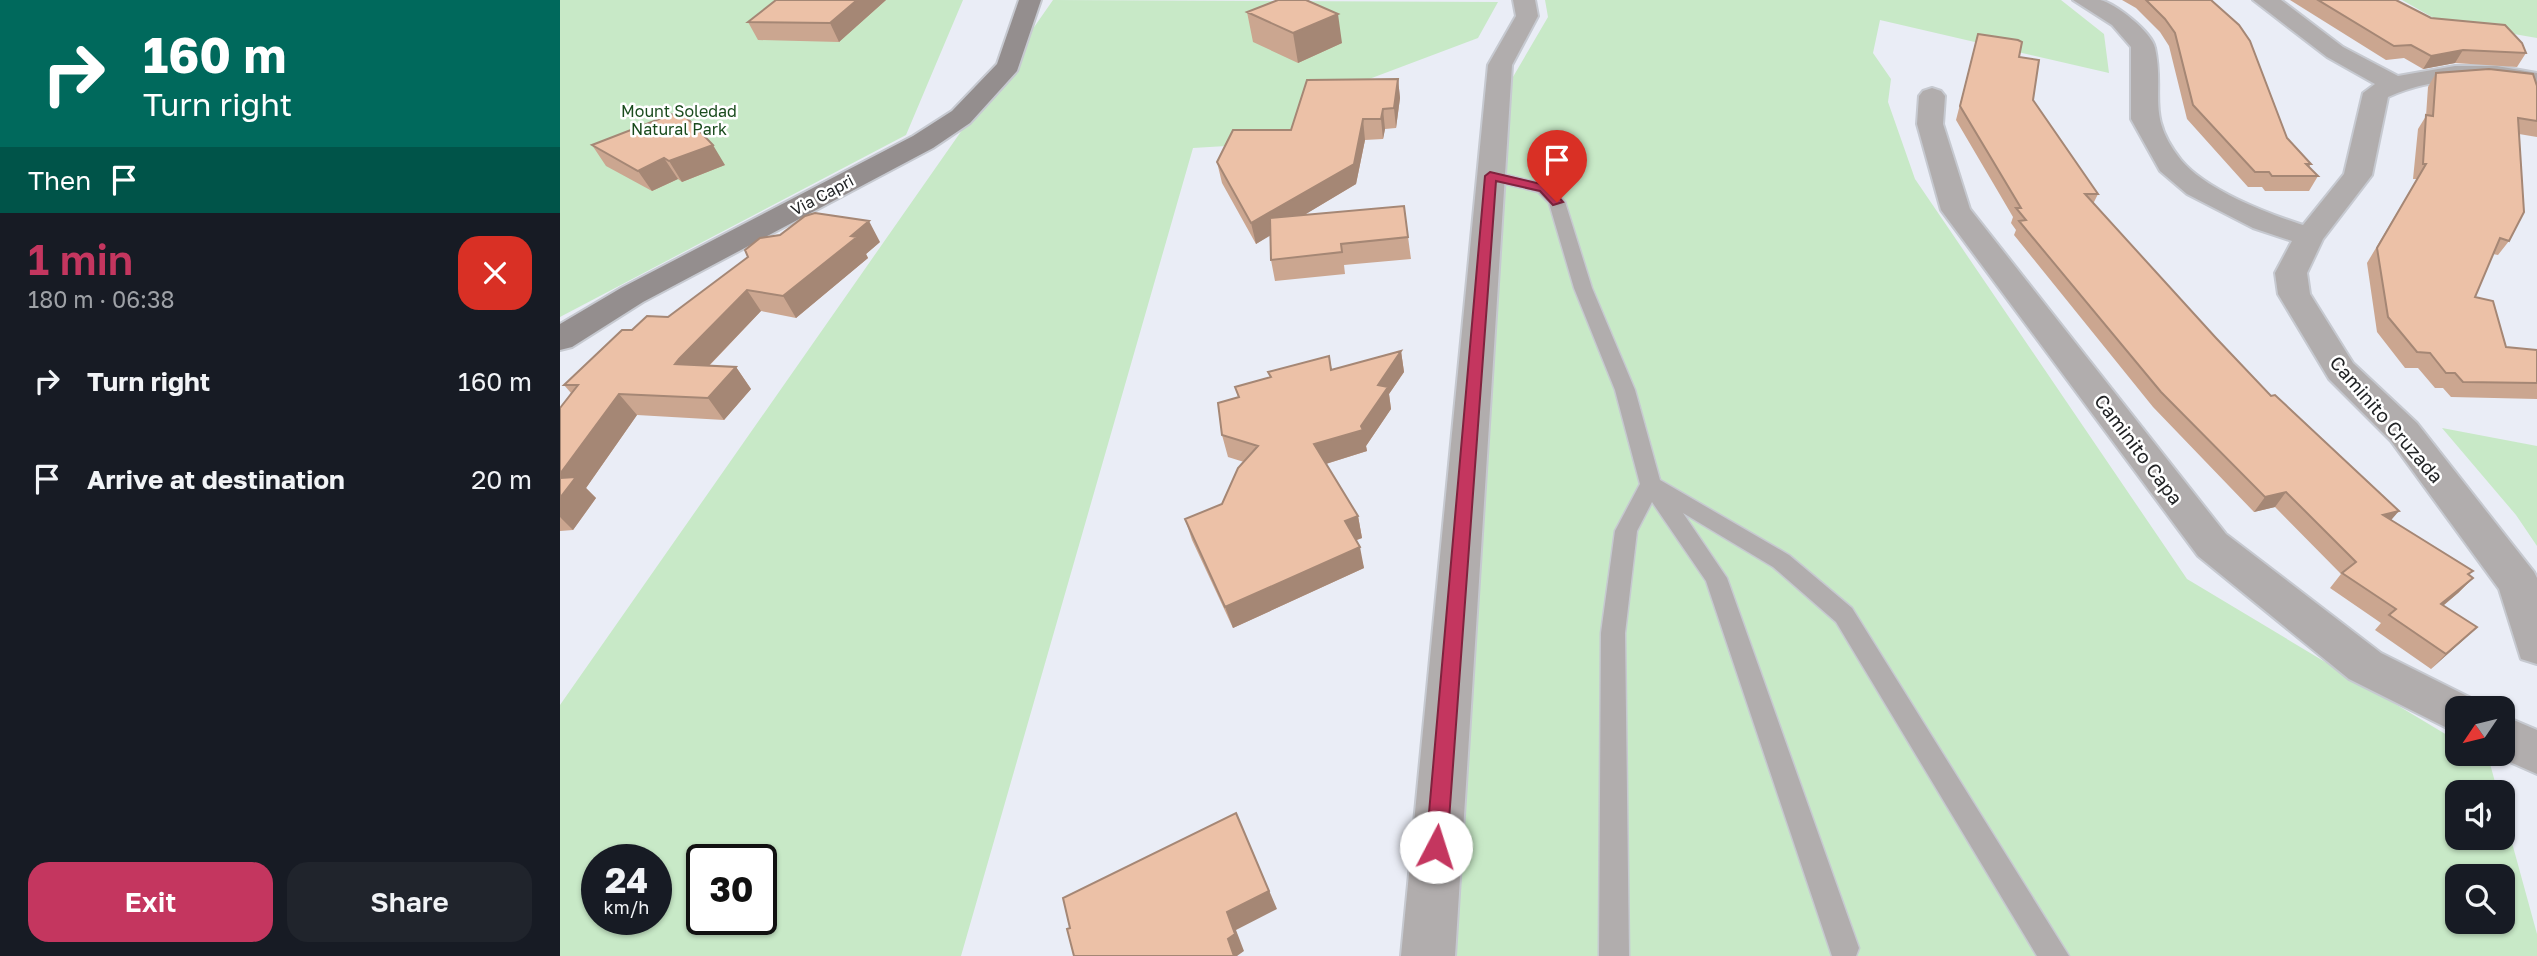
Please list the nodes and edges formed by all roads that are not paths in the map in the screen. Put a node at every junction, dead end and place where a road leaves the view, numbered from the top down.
1 (1030, 0) edge
2 (1524, 0) edge
3 (2084, 0) edge
4 (2264, 0) edge
5 (2537, 80) edge
6 (2394, 84) junction
7 (1932, 96) dead end
8 (1490, 176) junction
9 (2309, 237) junction
10 (560, 339) edge
11 (1651, 484) junction
12 (2537, 646) edge
13 (2445, 707) edge
14 (2515, 742) edge
15 (2537, 753) edge
16 (1844, 948) dead end
17 (1428, 956) edge
18 (1614, 956) edge
19 (2054, 956) edge

1 - 10 street, Via Capri
2 - 8 street
3 - 9 street
4 - 6 street
5 - 6 street
6 - 9 street, Caminito Cruzada
7 - 13 street, Caminito Capa
8 - 11 lane
8 - 17 street
9 - 12 street, Caminito Cruzada
11 - 16 lane
11 - 18 lane
11 - 19 lane
14 - 15 street

